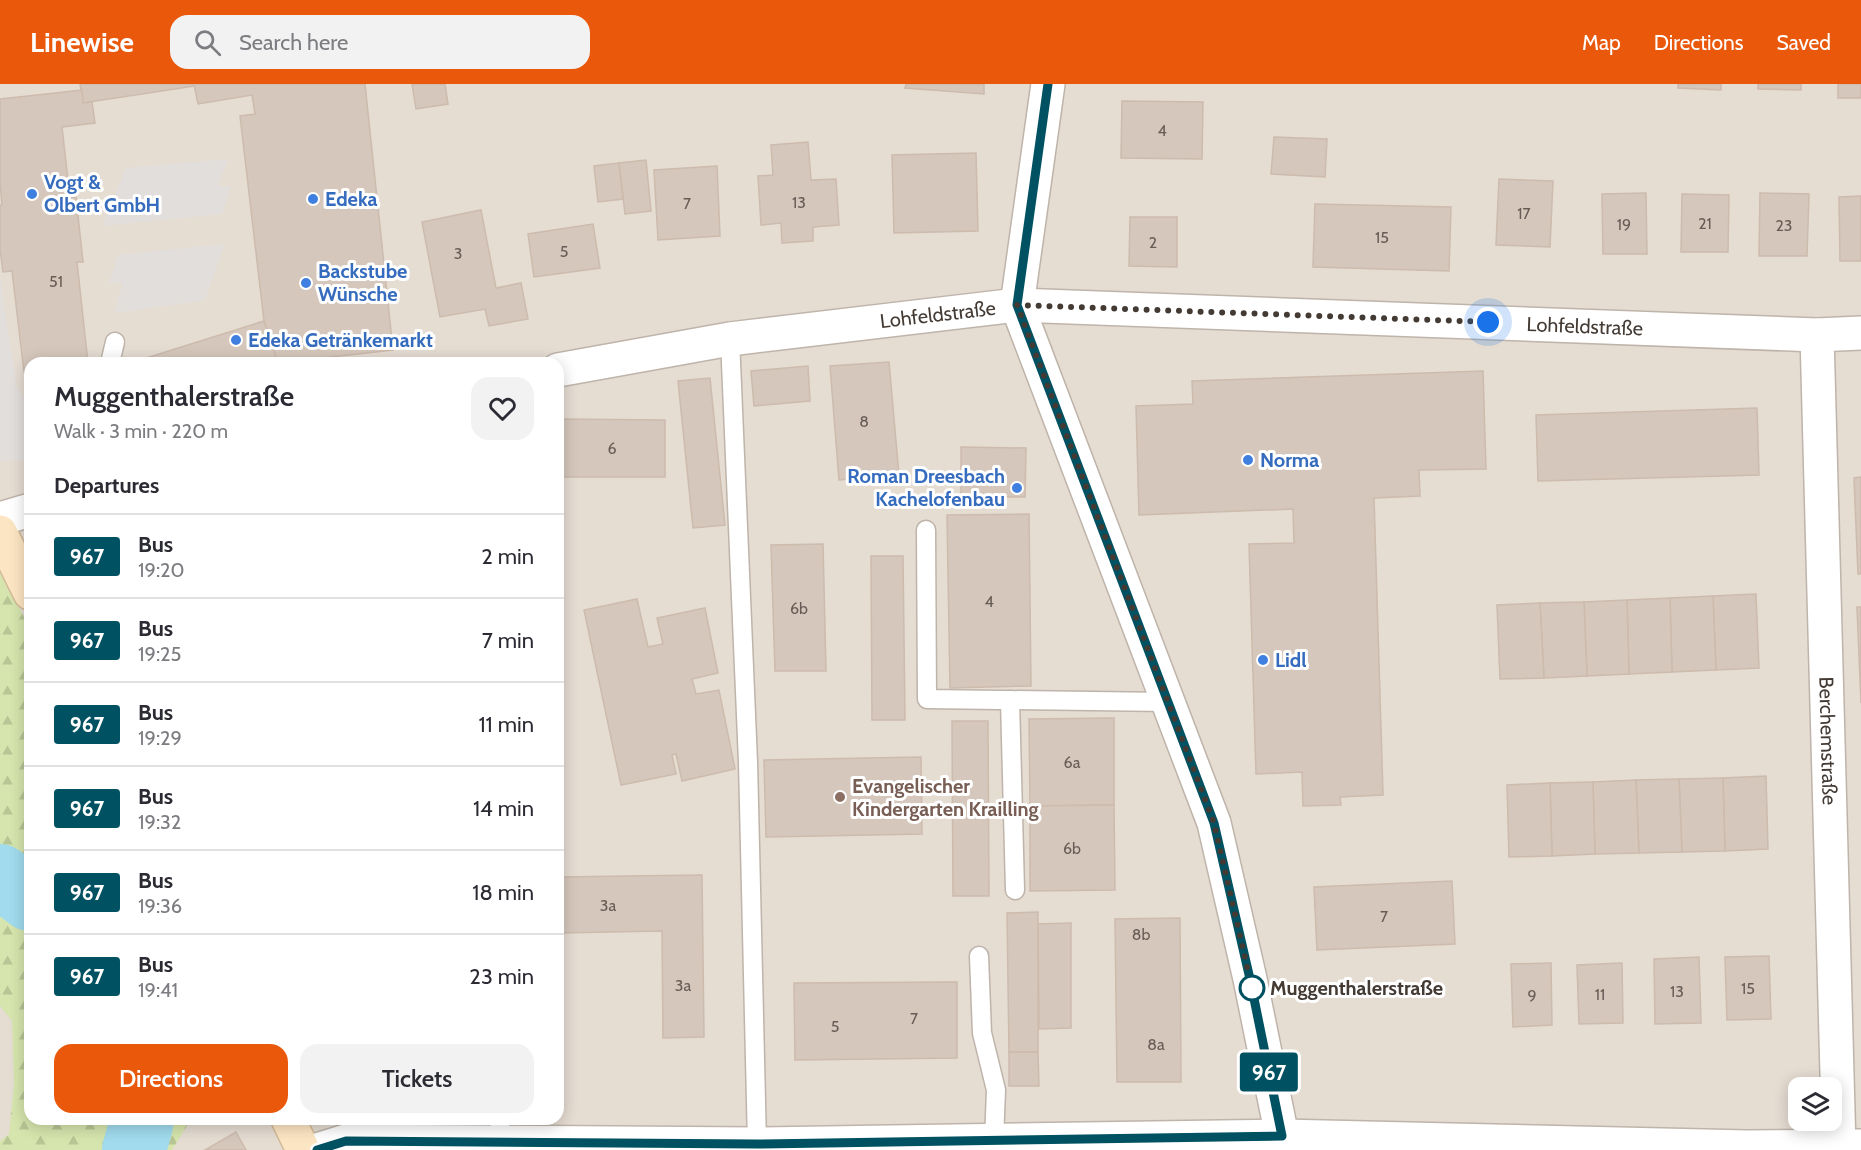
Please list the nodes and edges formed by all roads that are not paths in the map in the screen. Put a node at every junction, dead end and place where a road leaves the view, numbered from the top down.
1 (1048, 84) edge
2 (1017, 305) junction
3 (1861, 333) edge
4 (1817, 335) junction
5 (730, 339) junction
6 (115, 342) dead end
7 (111, 357) edge
8 (564, 369) edge
9 (24, 512) edge
10 (0, 519) edge
11 (926, 530) dead end
12 (0, 532) edge
13 (24, 581) edge
14 (1011, 700) junction
15 (1168, 702) junction
16 (1015, 890) dead end
17 (979, 956) dead end
18 (291, 1125) edge
19 (500, 1130) edge
20 (994, 1140) junction
21 (1282, 1143) edge
22 (741, 1146) edge
23 (1850, 1147) edge
24 (303, 1150) edge
25 (317, 1150) edge

1 - 2 street
2 - 4 street, Lohfeldstraße
2 - 5 street, Lohfeldstraße
2 - 15 street
3 - 4 street, Lohfeldstraße
4 - 23 street, Berchemstraße
5 - 8 street, Lohfeldstraße
5 - 22 lane
6 - 7 lane
9 - 10 street
11 - 14 lane
12 - 13 main road
14 - 15 lane
14 - 16 lane
15 - 21 street
17 - 20 lane
18 - 24 main road
19 - 22 street
19 - 25 street
20 - 21 street
20 - 22 street
21 - 23 street

